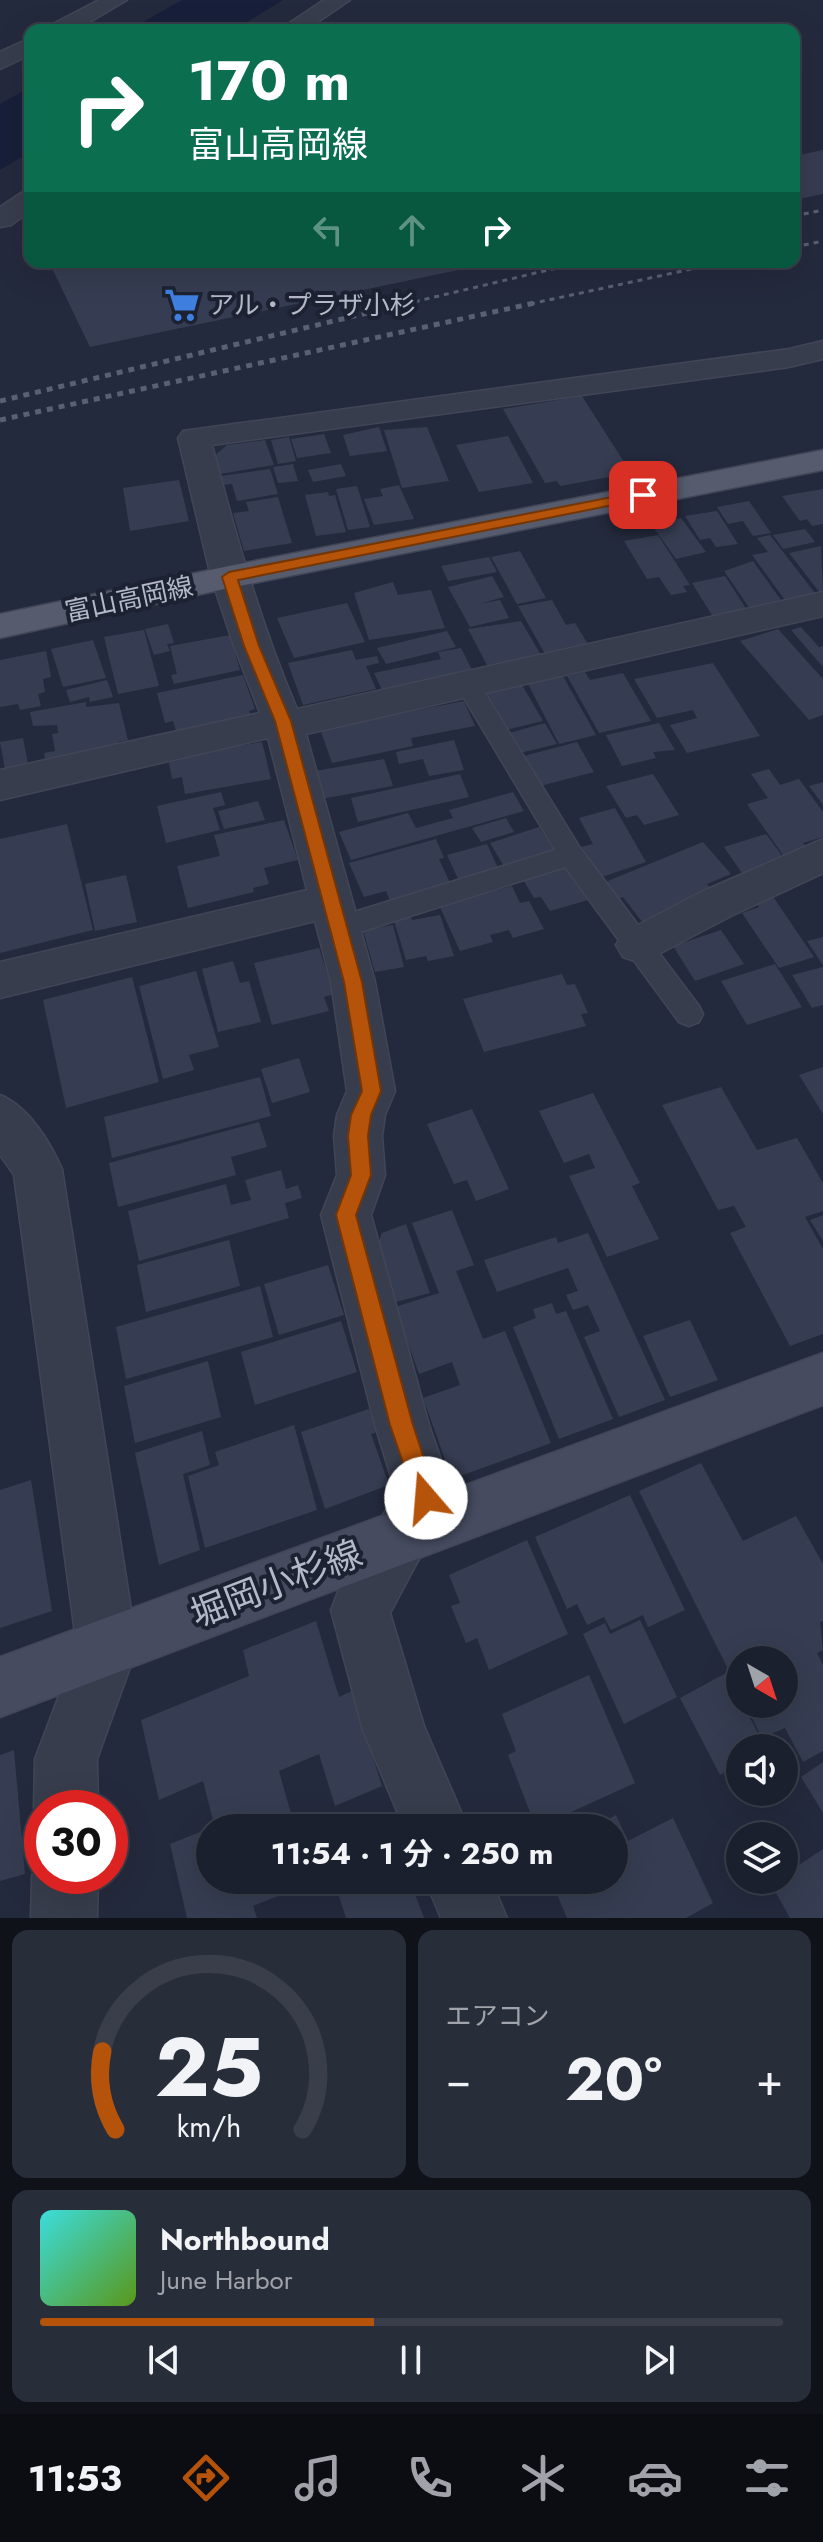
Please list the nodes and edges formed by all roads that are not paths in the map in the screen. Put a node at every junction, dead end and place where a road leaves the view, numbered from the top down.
1 (116, 0) edge
2 (339, 0) edge
3 (62, 20) edge
4 (300, 24) edge
5 (24, 48) edge
6 (0, 62) edge
7 (24, 203) edge
8 (1, 219) edge
9 (823, 350) edge
10 (823, 460) edge
11 (229, 577) junction
12 (823, 604) edge
13 (0, 626) edge
14 (467, 683) junction
15 (283, 723) junction
16 (0, 785) edge
17 (571, 855) junction
18 (823, 855) edge
19 (334, 915) junction
20 (638, 945) junction
21 (0, 980) edge
22 (689, 1014) dead end
23 (0, 1116) edge
24 (823, 1379) edge
25 (401, 1535) junction
26 (107, 1648) junction
27 (0, 1687) edge
28 (66, 1790) edge
29 (430, 1814) edge
30 (65, 1894) edge
31 (464, 1894) edge
32 (64, 1918) edge
33 (474, 1918) edge

1 - 3 street
2 - 4 street
5 - 6 street
7 - 8 street
9 - 11 street
10 - 11 main road, 富山高岡線
11 - 13 main road, 富山高岡線
11 - 15 street
12 - 14 street
14 - 15 street
14 - 17 lane
15 - 16 street
15 - 19 street
17 - 19 lane
17 - 20 lane
18 - 20 street
19 - 21 street
19 - 25 street
20 - 22 lane
23 - 26 street
24 - 25 main road, 堀岡小杉線
25 - 26 main road, 堀岡小杉線
25 - 29 street
26 - 27 main road, 堀岡小杉線
26 - 28 street
30 - 32 street
31 - 33 street

